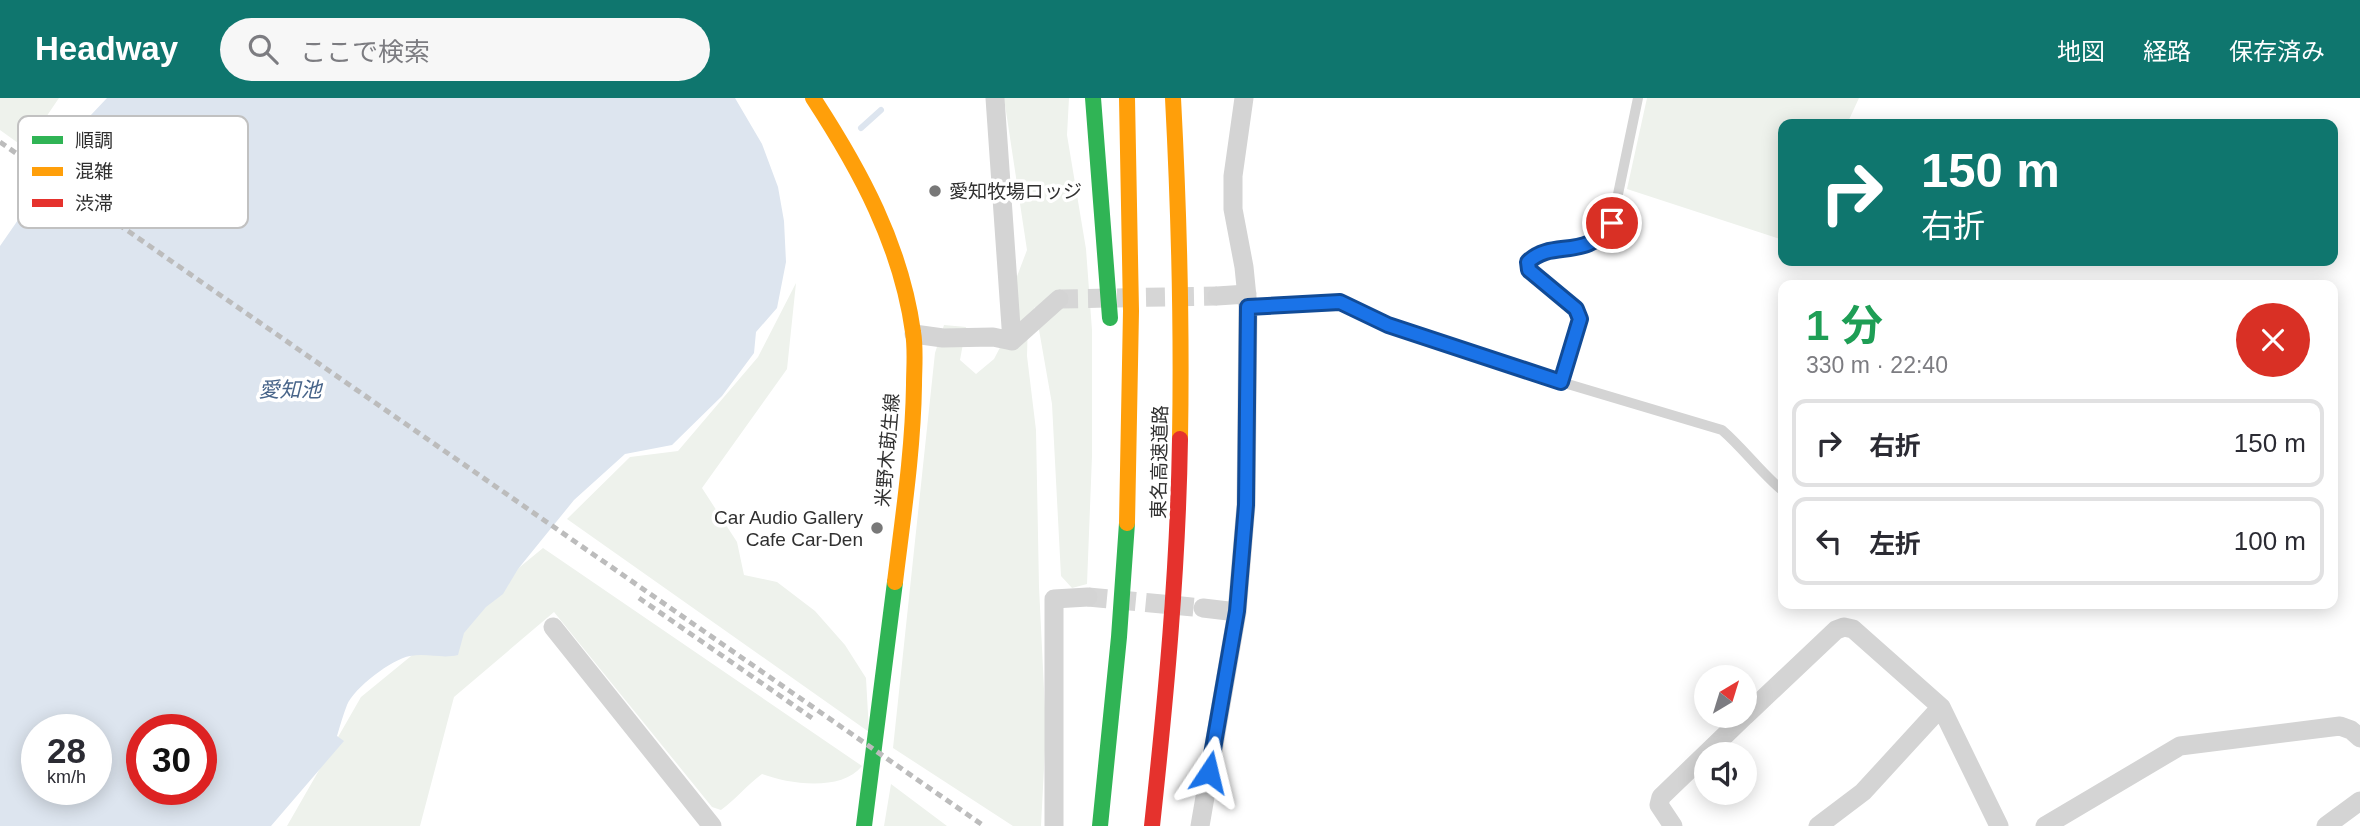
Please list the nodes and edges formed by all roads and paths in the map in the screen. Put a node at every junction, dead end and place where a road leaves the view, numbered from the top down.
1 (813, 98) edge
2 (995, 98) edge
3 (1093, 98) edge
4 (1127, 98) edge
5 (1174, 98) edge
6 (1244, 98) edge
7 (1638, 98) edge
8 (1217, 296) tunnel mouth
9 (1059, 299) tunnel mouth
10 (1247, 300) junction
11 (1111, 332) dead end
12 (914, 334) junction
13 (1012, 341) junction
14 (1114, 359) dead end
15 (1561, 382) junction
16 (1778, 487) edge
17 (1127, 524) junction
18 (1088, 597) tunnel mouth
19 (1203, 608) tunnel mouth
20 (1237, 611) junction
21 (553, 627) dead end
22 (1757, 705) edge
23 (1941, 707) junction
24 (1733, 728) edge
25 (2360, 738) edge
26 (2360, 801) edge
27 (712, 826) edge
28 (864, 826) edge
29 (1054, 826) edge
30 (1100, 826) edge
31 (1152, 826) edge
32 (1200, 826) edge
33 (1673, 826) edge
34 (1818, 826) edge
35 (1999, 826) edge
36 (2045, 826) edge
37 (2326, 826) edge

1 - 12 main road, 米野木莇生線
2 - 13 street
3 - 11 main road
4 - 17 main road, 東名高速道路
5 - 31 main road, 東名高速道路
6 - 10 street
7 - 15 lane
8 - 10 street
9 - 13 street
10 - 15 lane
10 - 20 street
12 - 13 street
12 - 28 main road, 米野木莇生線
14 - 17 main road
15 - 16 lane
17 - 30 main road, 東名高速道路
18 - 29 street
19 - 20 street
20 - 32 street
21 - 27 street
22 - 23 street
23 - 34 street
23 - 35 street
24 - 33 street
25 - 36 street
26 - 37 street

